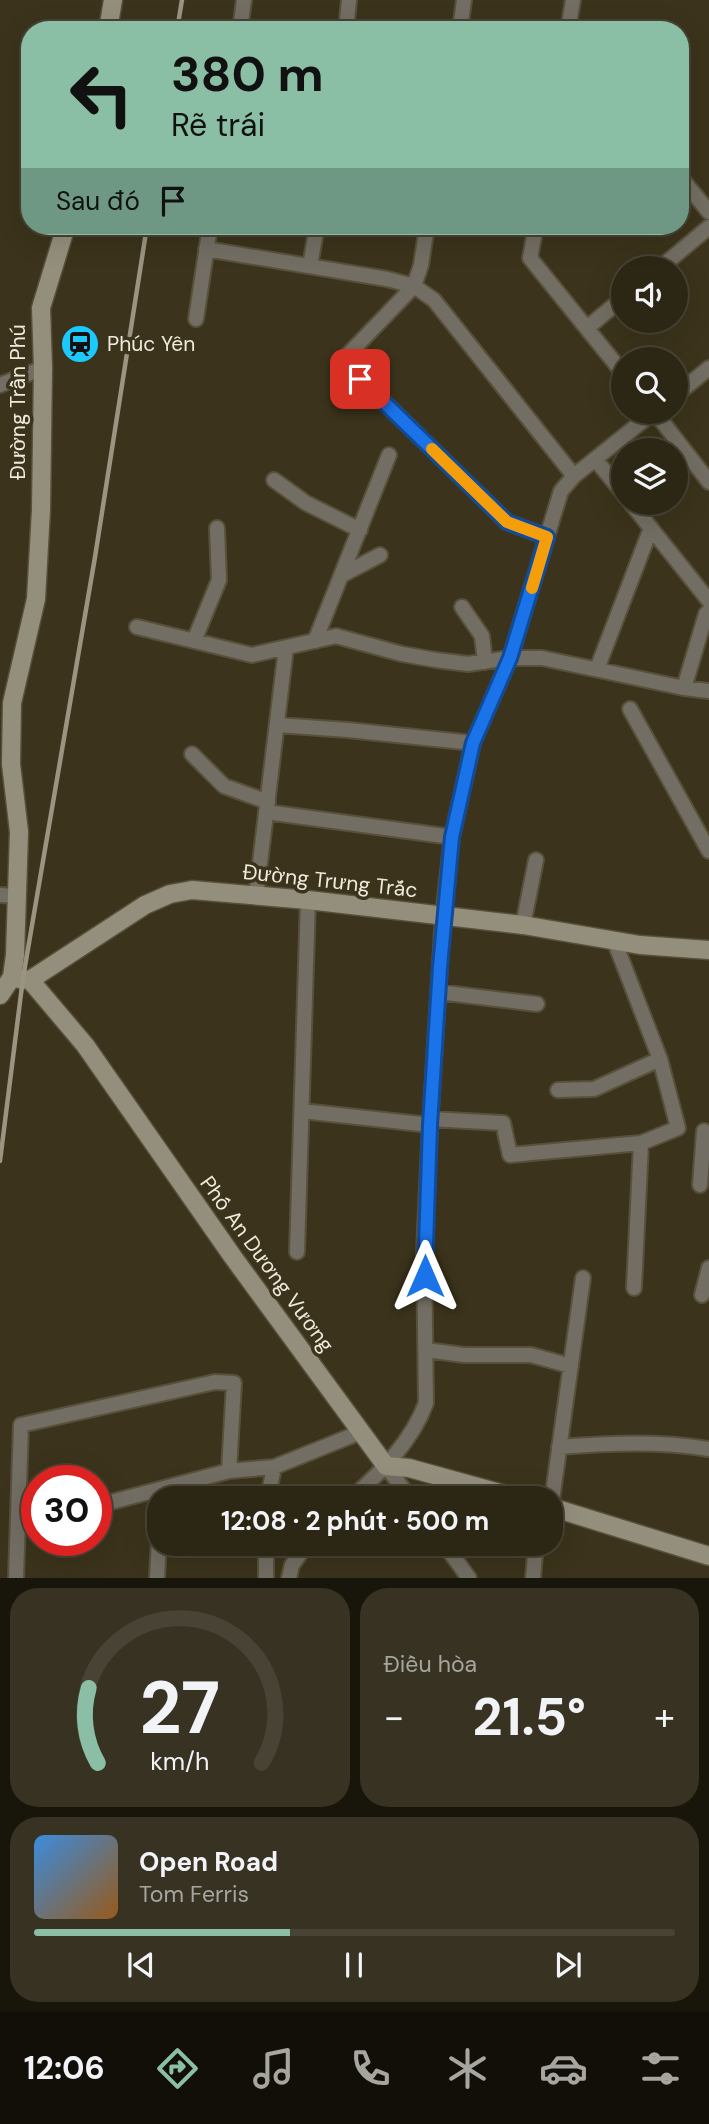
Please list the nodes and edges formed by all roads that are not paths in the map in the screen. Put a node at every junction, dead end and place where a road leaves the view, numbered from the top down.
1 (113, 0) edge
2 (244, 0) edge
3 (349, 0) edge
4 (464, 0) edge
5 (573, 0) edge
6 (110, 21) edge
7 (241, 21) edge
8 (347, 21) edge
9 (461, 21) edge
10 (570, 21) edge
11 (689, 188) edge
12 (709, 212) edge
13 (709, 227) edge
14 (63, 235) edge
15 (208, 235) edge
16 (315, 235) edge
17 (426, 235) edge
18 (534, 235) edge
19 (206, 249) junction
20 (674, 256) edge
21 (310, 266) junction
22 (414, 286) junction
23 (611, 308) edge
24 (196, 319) dead end
25 (587, 328) junction
26 (611, 358) edge
27 (43, 368) junction
28 (709, 368) edge
29 (0, 385) edge
30 (688, 385) edge
31 (638, 424) edge
32 (664, 424) edge
33 (389, 455) dead end
34 (595, 459) junction
35 (574, 476) junction
36 (611, 478) edge
37 (274, 480) dead end
38 (709, 482) edge
39 (640, 515) edge
40 (217, 528) dead end
41 (651, 528) junction
42 (360, 530) junction
43 (547, 537) junction
44 (380, 555) dead end
45 (342, 575) junction
46 (709, 601) edge
47 (462, 607) dead end
48 (709, 611) edge
49 (136, 627) dead end
50 (194, 641) junction
51 (315, 641) junction
52 (286, 648) junction
53 (510, 658) junction
54 (485, 662) junction
55 (597, 669) junction
56 (684, 688) junction
57 (709, 691) edge
58 (630, 709) dead end
59 (277, 725) junction
60 (473, 743) junction
61 (192, 754) dead end
62 (267, 807) junction
63 (452, 837) junction
64 (709, 851) edge
65 (536, 860) dead end
66 (8, 896) edge
67 (256, 896) junction
68 (308, 900) junction
69 (443, 916) junction
70 (523, 925) junction
71 (614, 940) junction
72 (709, 950) edge
73 (21, 979) junction
74 (438, 992) junction
75 (0, 995) edge
76 (537, 1004) dead end
77 (660, 1059) junction
78 (558, 1090) dead end
79 (302, 1111) junction
80 (430, 1122) junction
81 (678, 1128) junction
82 (707, 1130) edge
83 (641, 1143) junction
84 (700, 1185) dead end
85 (297, 1252) dead end
86 (709, 1268) edge
87 (583, 1278) dead end
88 (634, 1287) dead end
89 (702, 1295) dead end
90 (426, 1350) junction
91 (571, 1366) junction
92 (360, 1432) junction
93 (559, 1447) junction
94 (709, 1449) edge
95 (386, 1466) junction
96 (274, 1467) junction
97 (229, 1471) junction
98 (183, 1486) edge
99 (270, 1486) edge
100 (365, 1486) edge
101 (401, 1486) edge
102 (474, 1486) edge
103 (554, 1486) edge
104 (147, 1496) edge
105 (112, 1503) edge
106 (563, 1511) edge
107 (19, 1528) joint
108 (158, 1556) edge
109 (266, 1556) edge
110 (299, 1556) edge
111 (453, 1556) edge
112 (535, 1556) edge
113 (709, 1556) edge
114 (267, 1561) junction
115 (290, 1571) edge
116 (16, 1578) edge
117 (157, 1578) edge
118 (265, 1578) edge
119 (469, 1578) edge
120 (533, 1578) edge

1 - 6 street
2 - 7 street
3 - 8 street
4 - 9 street
5 - 10 street
11 - 12 street
13 - 20 street
14 - 27 street, Đường Trần Phú
15 - 19 street
16 - 21 street
17 - 22 street
18 - 25 street
19 - 21 street
19 - 24 street
21 - 22 street
22 - 35 street
22 - 43 street
23 - 25 street
25 - 26 street
27 - 29 street
27 - 66 street, Đường Trần Phú
28 - 30 street
31 - 34 street
32 - 38 street
33 - 42 street
34 - 35 street
34 - 36 street
35 - 43 street
37 - 42 street
39 - 41 street
40 - 50 street
41 - 46 street
41 - 55 street
42 - 45 street
43 - 53 street
44 - 45 street
45 - 51 street
47 - 54 street
48 - 56 street
49 - 50 street
50 - 52 street
51 - 52 street
51 - 54 street
52 - 59 street
53 - 54 street
53 - 55 street
53 - 60 street
55 - 56 street
56 - 57 street
58 - 64 street
59 - 60 street
59 - 62 street
60 - 63 street
61 - 62 street
62 - 63 street
62 - 67 street
63 - 69 street
65 - 70 street
66 - 73 street, Đường Trần Phú
67 - 68 street, Đường Trưng Trắc
67 - 73 street, Đường Trưng Trắc
68 - 69 street, Đường Trưng Trắc
68 - 79 street
69 - 70 street, Đường Trưng Trắc
69 - 74 street
70 - 71 street, Đường Trưng Trắc
71 - 72 street, Đường Trưng Trắc
71 - 77 street
73 - 75 street
73 - 92 street, Phố An Dương Vương
74 - 76 street
74 - 80 street
77 - 78 street
77 - 81 street
79 - 80 street
79 - 85 street
80 - 83 street
80 - 90 street
81 - 82 street
81 - 83 street
82 - 84 street
83 - 88 street
86 - 89 street
87 - 91 street
90 - 91 street
90 - 95 street
91 - 93 street
92 - 95 street, Phố An Dương Vương
92 - 96 street
93 - 94 street
93 - 103 street
95 - 100 street
95 - 101 street
95 - 102 street
96 - 97 street
96 - 99 street
97 - 98 street
97 - 107 street
104 - 105 street
106 - 113 street
107 - 116 street
108 - 117 street
109 - 114 street
110 - 115 street
111 - 119 street
112 - 120 street
114 - 115 street
114 - 118 street

